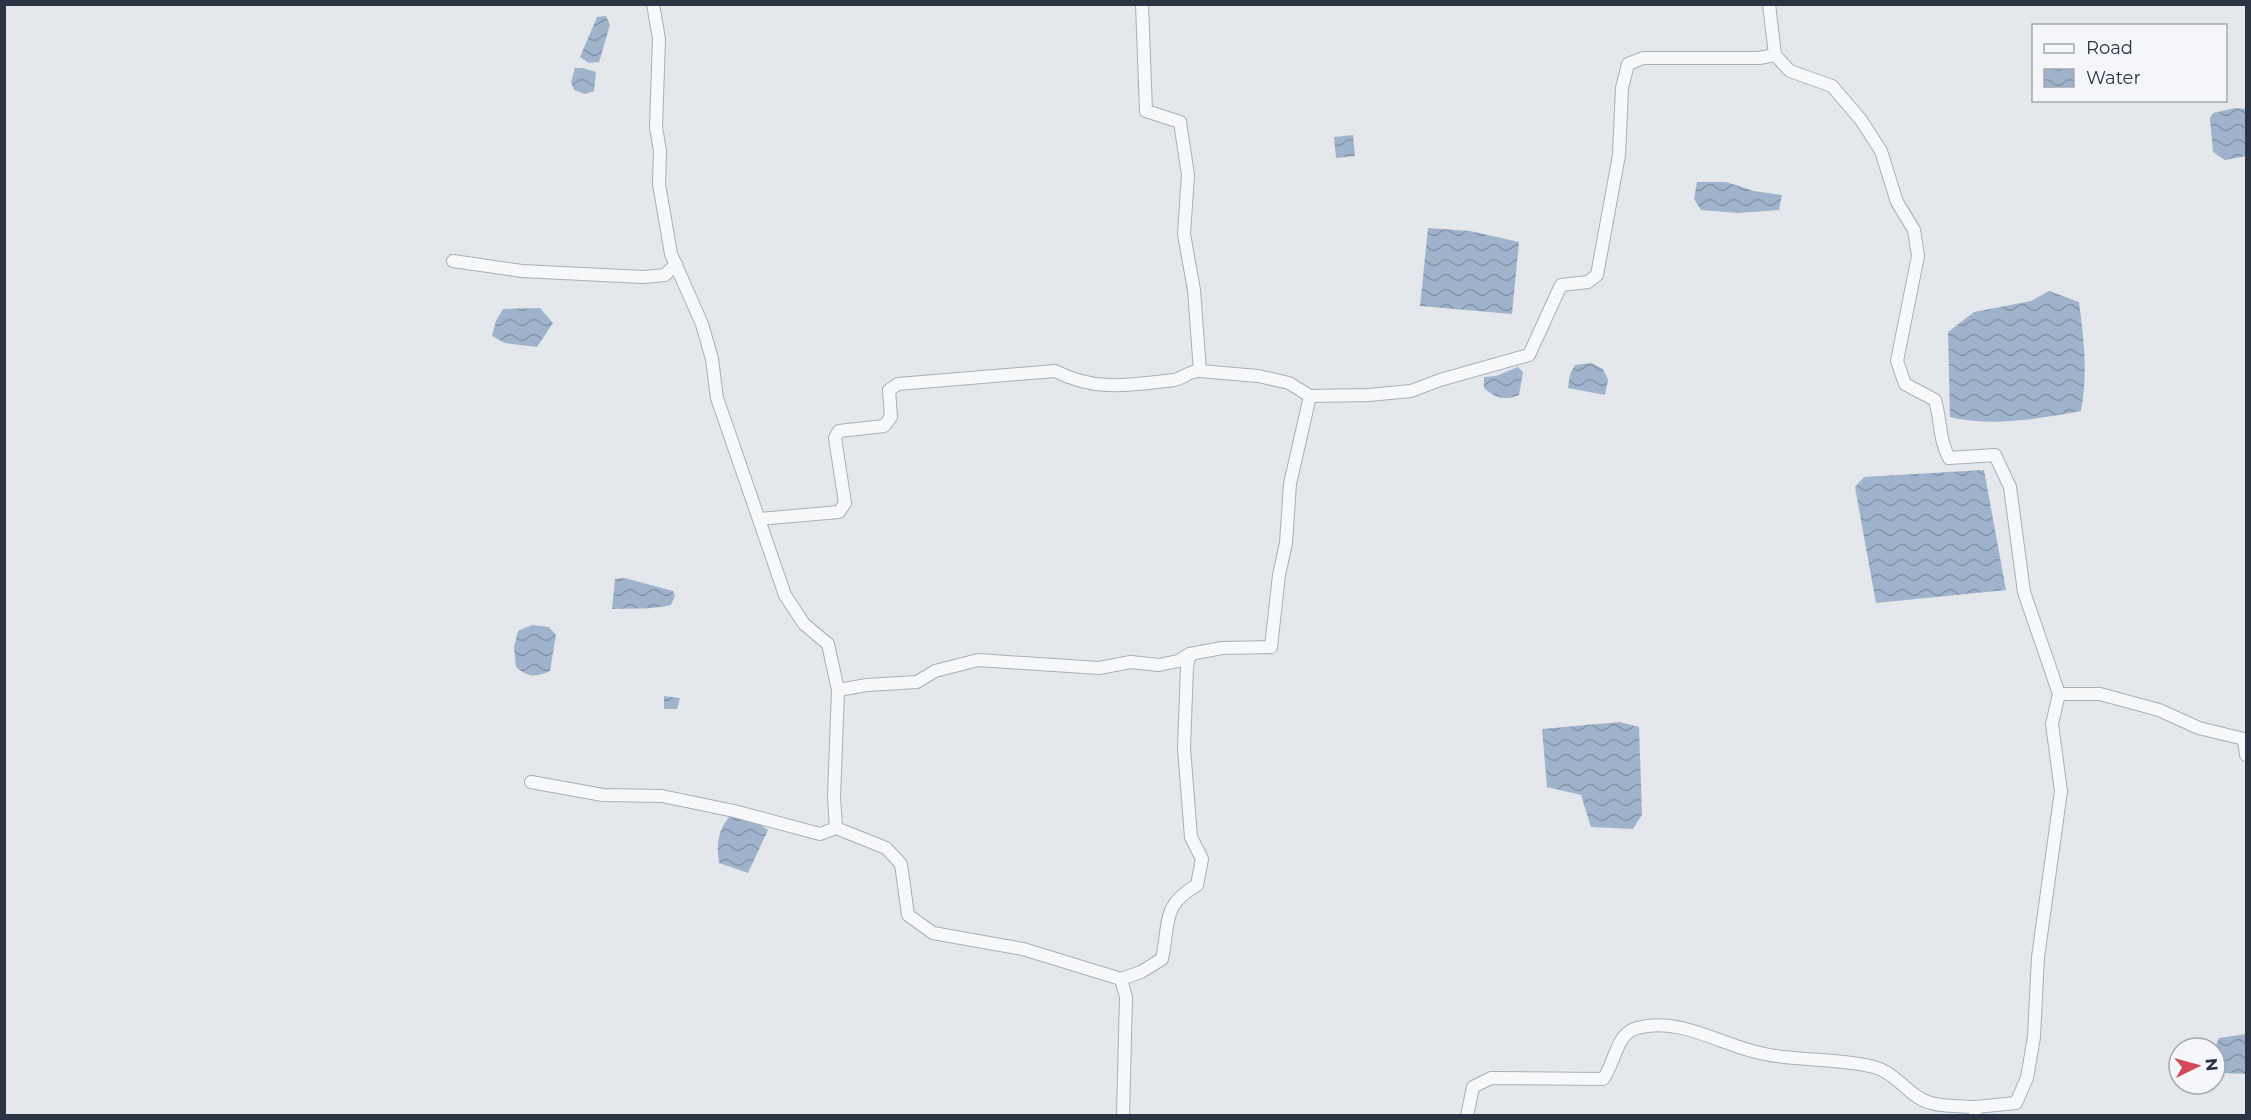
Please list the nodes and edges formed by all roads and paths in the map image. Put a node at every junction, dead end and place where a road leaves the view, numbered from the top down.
1 (653, 4) edge
2 (1143, 4) edge
3 (1769, 4) edge
4 (1775, 55) junction
5 (453, 261) dead end
6 (676, 264) junction
7 (1200, 372) junction
8 (1310, 396) junction
9 (760, 519) junction
10 (1190, 654) junction
11 (838, 690) junction
12 (2059, 694) junction
13 (2247, 755) edge
14 (531, 783) dead end
15 (836, 828) junction
16 (1121, 979) junction
17 (1976, 1111) edge
18 (1124, 1116) edge
19 (1467, 1116) edge

1 - 6 street
2 - 7 street
3 - 4 street
4 - 8 street
4 - 12 street
5 - 6 street
6 - 9 street
7 - 8 street
7 - 9 street
8 - 10 street
9 - 11 street
10 - 11 street
10 - 16 street
11 - 15 street
12 - 13 street
12 - 17 street
14 - 15 street
15 - 16 street
16 - 18 street
17 - 19 street

